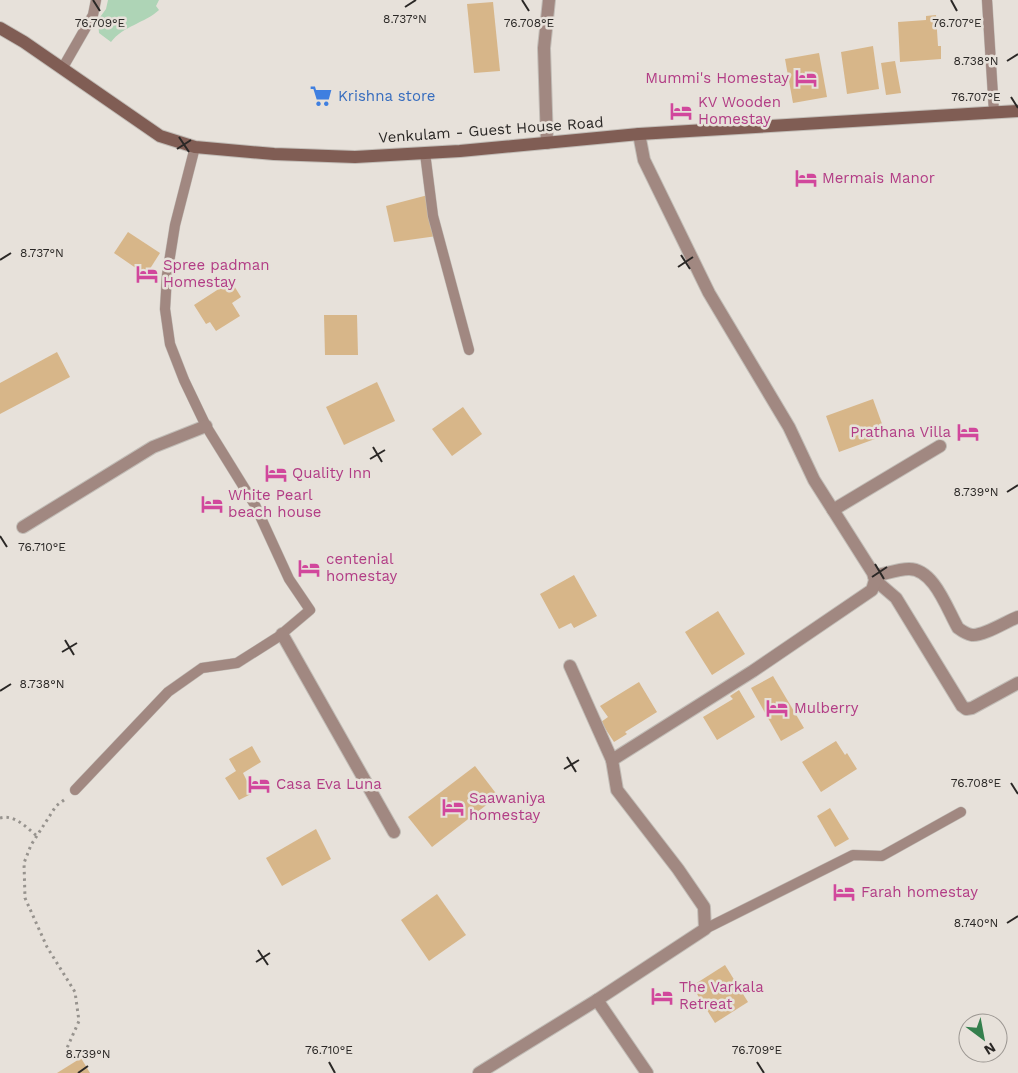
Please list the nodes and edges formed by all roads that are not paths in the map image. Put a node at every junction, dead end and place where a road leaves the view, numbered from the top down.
1 (96, 0) edge
2 (549, 0) edge
3 (987, 0) edge
4 (0, 28) edge
5 (62, 69) junction
6 (1018, 111) edge
7 (994, 112) junction
8 (639, 134) junction
9 (547, 143) junction
10 (195, 147) junction
11 (425, 153) junction
12 (469, 350) dead end
13 (206, 426) junction
14 (940, 446) dead end
15 (833, 510) junction
16 (23, 527) dead end
17 (874, 578) junction
18 (1018, 616) edge
19 (282, 634) junction
20 (570, 666) dead end
21 (1018, 683) edge
22 (612, 760) junction
23 (76, 790) road end
24 (961, 812) dead end
25 (394, 832) dead end
26 (705, 929) junction
27 (597, 1000) junction
28 (479, 1073) edge
29 (647, 1073) edge

1 - 5 lane
2 - 9 street
3 - 7 lane
4 - 5 main road, Venkulam - Guest House Road
5 - 10 main road, Venkulam - Guest House Road
6 - 7 main road, Venkulam - Guest House Road
7 - 8 main road, Venkulam - Guest House Road
8 - 9 main road, Venkulam - Guest House Road
8 - 15 street
9 - 11 main road, Venkulam - Guest House Road
10 - 11 main road, Venkulam - Guest House Road
10 - 13 lane
11 - 12 lane
13 - 16 street
13 - 19 lane
14 - 15 street
15 - 17 street
17 - 18 street
17 - 21 street
17 - 22 street
19 - 23 lane
19 - 25 street
20 - 22 street
22 - 26 street
24 - 26 lane
26 - 27 street
27 - 28 street
27 - 29 street

